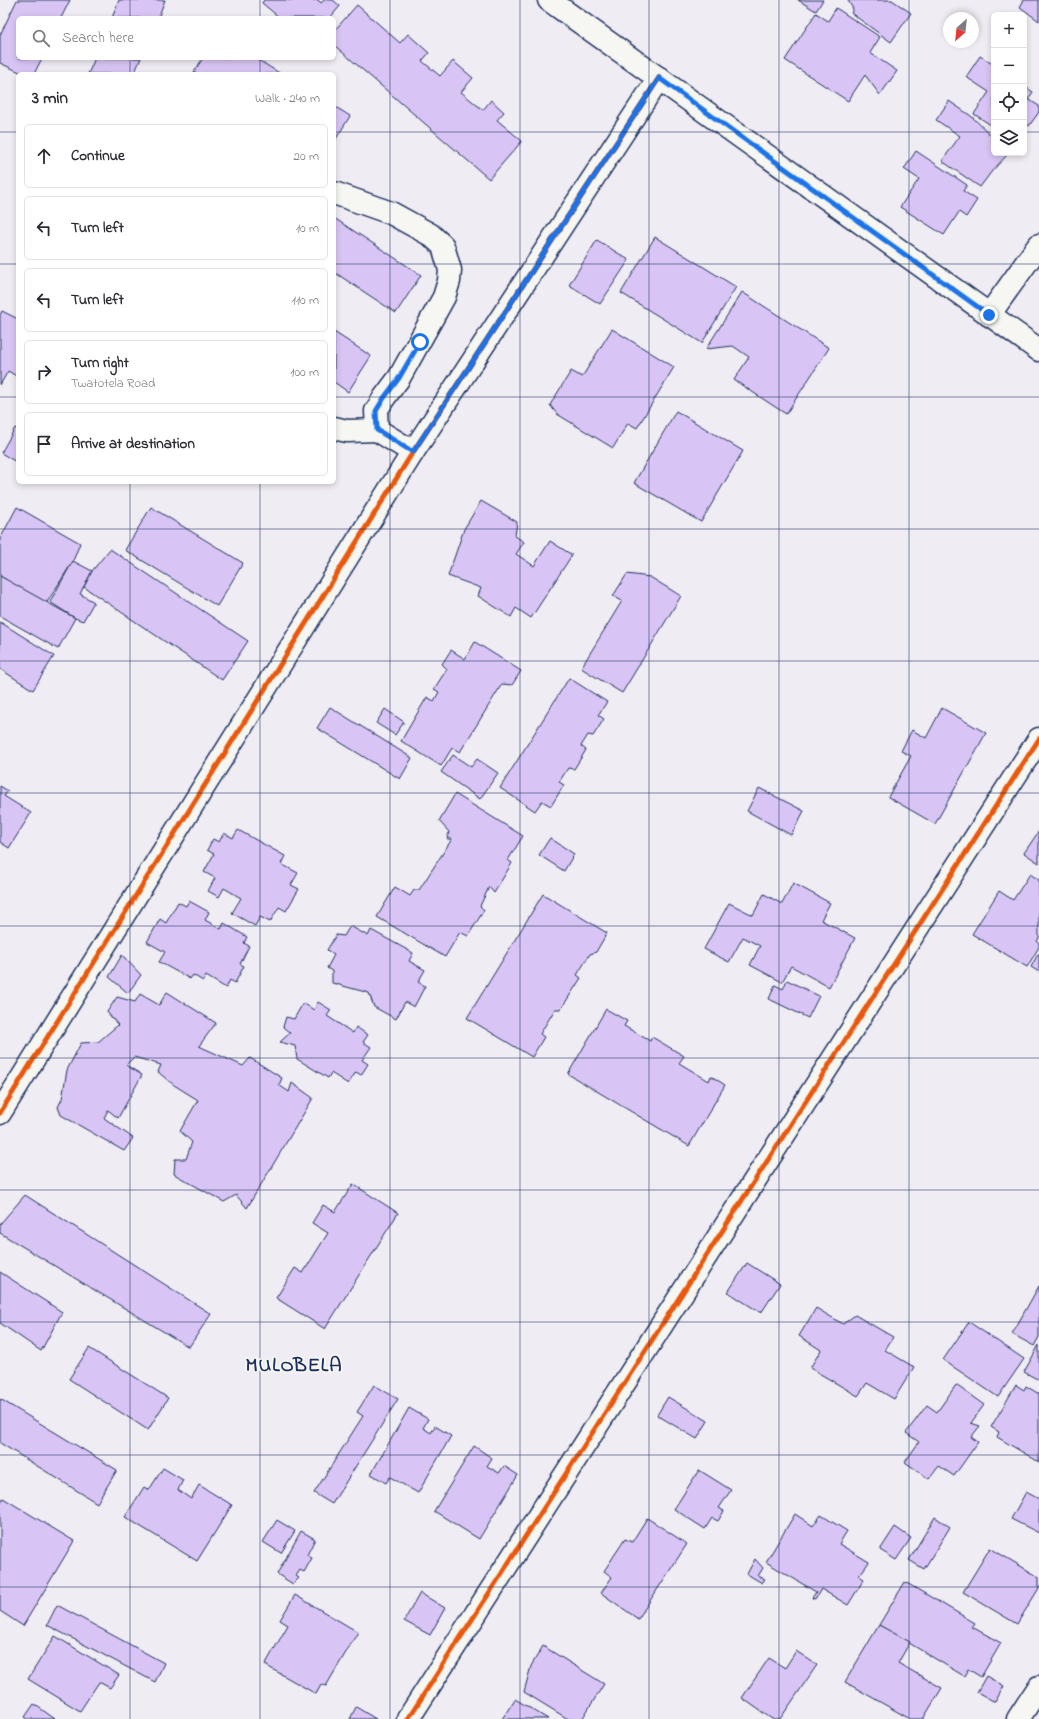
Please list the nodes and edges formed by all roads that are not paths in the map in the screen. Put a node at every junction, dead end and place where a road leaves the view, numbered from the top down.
1 (549, 0) edge
2 (659, 78) junction
3 (336, 194) edge
4 (1039, 246) edge
5 (989, 315) junction
6 (1039, 350) edge
7 (336, 428) edge
8 (377, 430) junction
9 (413, 452) junction
10 (1039, 739) edge
11 (0, 1113) edge
12 (1039, 1687) edge
13 (408, 1719) edge
14 (1018, 1719) edge

1 - 2 street
2 - 5 street
2 - 9 street
3 - 8 street
4 - 5 street
5 - 6 street
7 - 8 street
8 - 9 street
9 - 11 street
10 - 13 street
12 - 14 street

